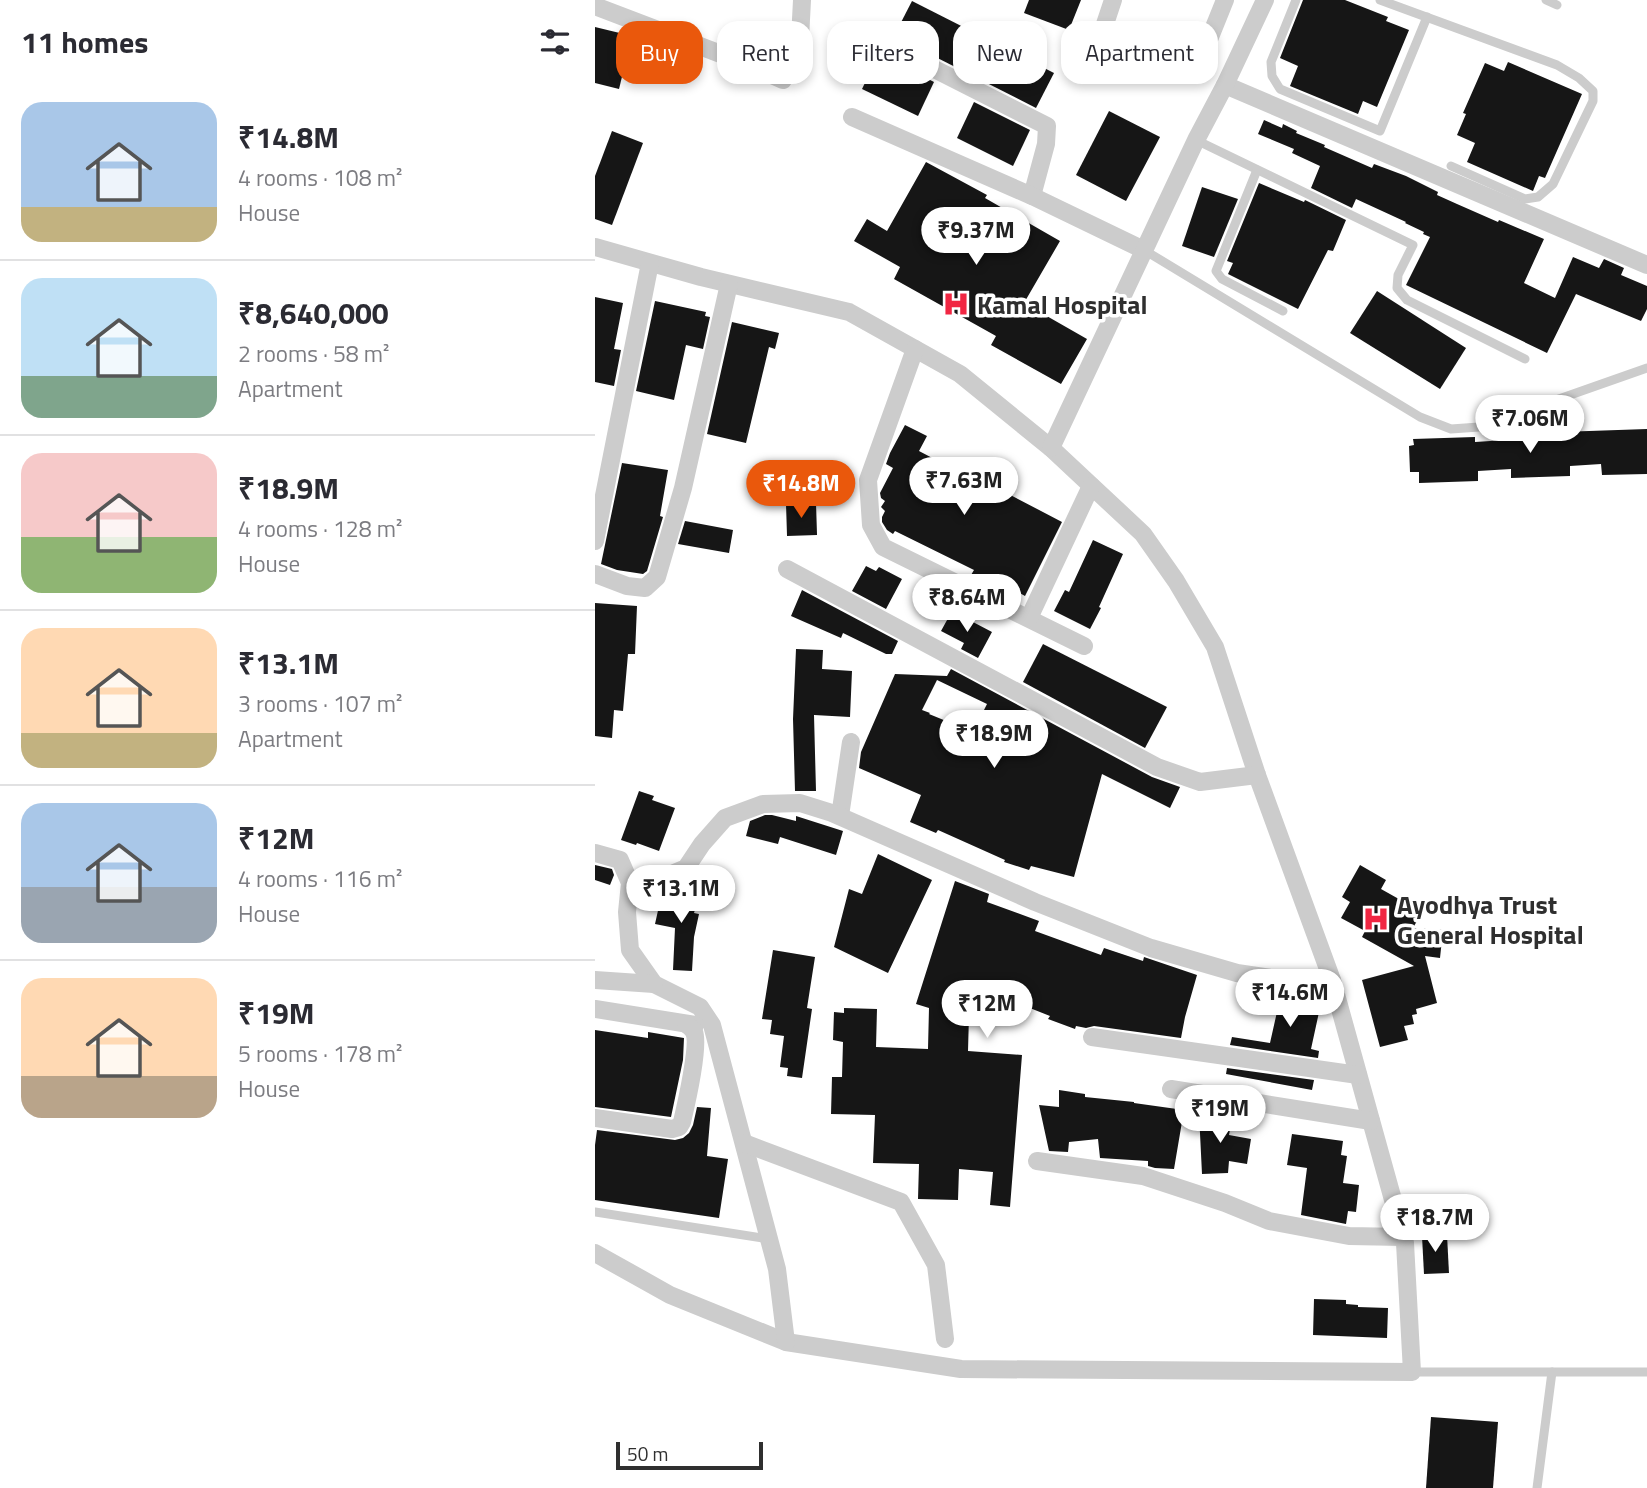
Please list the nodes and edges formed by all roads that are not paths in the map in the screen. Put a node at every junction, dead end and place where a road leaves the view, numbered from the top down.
1 (802, 0) edge
2 (1113, 0) edge
3 (1225, 0) edge
4 (1265, 0) edge
5 (1296, 0) edge
6 (1380, 0) edge
7 (1546, 0) edge
8 (1557, 5) dead end
9 (595, 6) edge
10 (1427, 18) junction
11 (939, 71) edge
12 (1225, 85) junction
13 (852, 117) dead end
14 (1196, 140) junction
15 (1451, 166) dead end
16 (1257, 170) junction
17 (1032, 196) junction
18 (595, 247) edge
19 (1144, 250) junction
20 (650, 263) junction
21 (1647, 265) edge
22 (729, 284) junction
23 (1283, 312) dead end
24 (915, 349) junction
25 (1525, 359) dead end
26 (1647, 368) edge
27 (1051, 448) junction
28 (1091, 486) junction
29 (595, 541) edge
30 (787, 569) dead end
31 (595, 574) edge
32 (1029, 618) junction
33 (1084, 646) dead end
34 (851, 742) dead end
35 (1257, 775) junction
36 (840, 816) junction
37 (595, 853) edge
38 (630, 883) junction
39 (595, 980) edge
40 (1332, 980) junction
41 (654, 984) junction
42 (595, 1009) edge
43 (686, 1024) junction
44 (712, 1025) junction
45 (1092, 1037) dead end
46 (1358, 1075) junction
47 (1171, 1089) dead end
48 (595, 1118) edge
49 (1371, 1121) junction
50 (744, 1143) junction
51 (1037, 1161) dead end
52 (595, 1212) edge
53 (1403, 1237) junction
54 (769, 1239) junction
55 (595, 1253) edge
56 (945, 1339) dead end
57 (786, 1342) junction
58 (1412, 1372) junction
59 (1552, 1372) junction
60 (1647, 1372) edge
61 (1537, 1488) edge

1 - 9 street
2 - 3 street
4 - 12 street
5 - 10 lane
6 - 10 lane
7 - 8 lane
10 - 15 lane
11 - 17 street
12 - 14 street
12 - 21 street
13 - 17 street
14 - 16 lane
14 - 19 street
16 - 23 lane
16 - 25 lane
17 - 19 street
18 - 20 street
19 - 26 lane
19 - 27 street
20 - 22 street
20 - 29 street
22 - 24 street
22 - 31 street
24 - 27 street
24 - 32 street
27 - 28 street
28 - 32 street
28 - 35 street
30 - 35 street
32 - 33 street
34 - 36 street
35 - 40 street
36 - 38 street
36 - 40 street
37 - 38 street
38 - 41 street
39 - 41 street
40 - 46 street
41 - 44 street
42 - 43 street
43 - 44 street
43 - 48 street
44 - 50 street
45 - 46 street
46 - 49 street
47 - 49 street
49 - 53 street
50 - 54 street
50 - 56 street
51 - 53 street
52 - 54 lane
53 - 58 street
54 - 57 street
55 - 57 street
57 - 58 street
58 - 59 lane
59 - 60 lane
59 - 61 lane

